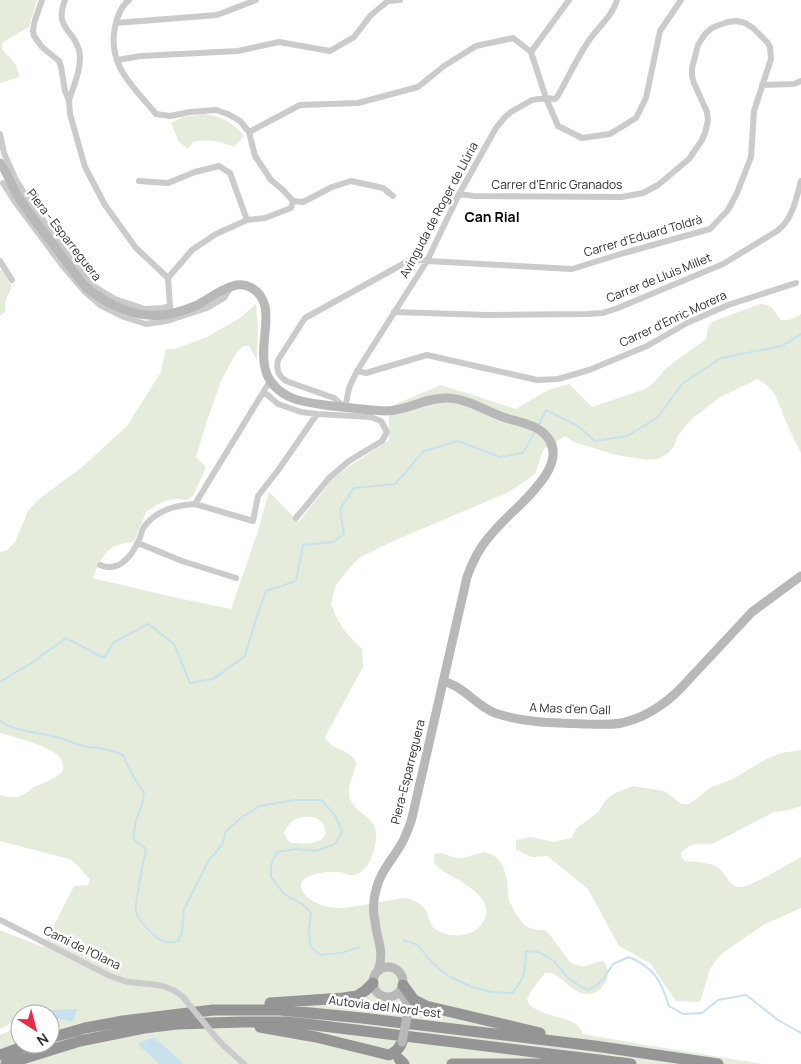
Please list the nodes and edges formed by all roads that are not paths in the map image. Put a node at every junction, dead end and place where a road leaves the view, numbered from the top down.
1 (42, 0) edge
2 (65, 0) edge
3 (129, 0) edge
4 (256, 0) edge
5 (400, 0) edge
6 (569, 0) edge
7 (617, 0) edge
8 (681, 0) edge
9 (116, 23) junction
10 (531, 52) junction
11 (117, 60) junction
12 (801, 81) edge
13 (762, 85) junction
14 (69, 100) junction
15 (547, 101) junction
16 (250, 132) junction
17 (0, 134) edge
18 (2, 156) edge
19 (0, 163) edge
20 (801, 181) edge
21 (4, 182) edge
22 (139, 182) dead end
23 (459, 194) junction
24 (393, 196) dead end
25 (293, 201) junction
26 (247, 220) junction
27 (0, 261) edge
28 (427, 261) junction
29 (168, 278) junction
30 (12, 280) dead end
31 (796, 283) dead end
32 (231, 287) junction
33 (172, 310) junction
34 (394, 312) junction
35 (357, 371) junction
36 (270, 381) junction
37 (264, 392) junction
38 (345, 408) junction
39 (317, 414) junction
40 (195, 504) junction
41 (296, 518) dead end
42 (138, 543) junction
43 (100, 565) dead end
44 (801, 576) edge
45 (236, 578) dead end
46 (443, 681) junction
47 (0, 920) edge
48 (382, 952) junction
49 (393, 968) junction
50 (378, 971) junction
51 (373, 983) junction
52 (401, 988) junction
53 (213, 1010) junction
54 (242, 1022) junction
55 (60, 1035) edge
56 (595, 1046) junction
57 (398, 1057) edge
58 (617, 1062) junction
59 (6, 1064) edge
60 (244, 1064) edge
61 (452, 1064) edge
62 (631, 1064) edge
63 (718, 1064) edge

1 - 14 street
2 - 14 street
3 - 9 street
4 - 9 street
5 - 11 street
6 - 10 street
7 - 15 street, Avinguda de Roger de Llúria
8 - 15 street
9 - 11 street
10 - 15 street
10 - 16 street
11 - 16 street
12 - 13 street
13 - 23 street, Carrer d'Enric Granados
13 - 28 street, Carrer d'Eduard Toldrà
14 - 29 street
15 - 23 street, Avinguda de Roger de Llúria
16 - 25 street
17 - 18 street
18 - 33 street
19 - 21 main road, Piera - Esparreguera
20 - 34 street, Carrer de Lluis Millet
21 - 32 street
21 - 33 main road, Piera - Esparreguera
22 - 26 street
23 - 28 street, Avinguda de Roger de Llúria
24 - 25 street
25 - 26 street
26 - 29 street
27 - 30 street
28 - 34 street, Avinguda de Roger de Llúria
28 - 38 street, Carrer d'Eduard Toldrà
29 - 33 street
31 - 35 street, Carrer d'Enric Morera
32 - 33 main road, Piera - Esparreguera
32 - 36 main road
34 - 35 street, Avinguda de Roger de Llúria
35 - 38 street, Avinguda de Roger de Llúria
36 - 37 street
36 - 38 main road
37 - 39 street
37 - 40 street
38 - 46 main road
39 - 40 street
39 - 41 street
40 - 42 street
42 - 43 street
42 - 45 street
44 - 46 main road, A Mas d'en Gall
46 - 48 main road, Piera-Esparreguera
47 - 60 street, Camí de l'Olana, bridge
48 - 49 main road, Piera-Esparreguera
48 - 50 main road, Piera-Esparreguera
49 - 50 main road
49 - 52 main road, Piera-Esparreguera
50 - 51 main road, Piera-Esparreguera
51 - 52 main road
51 - 53 highway
52 - 56 highway
52 - 57 main road, Piera-Esparreguera, bridge
53 - 55 highway, Autovia del Nord-est
53 - 56 highway, Autovia del Nord-est
54 - 57 highway
54 - 58 highway
54 - 59 highway
56 - 63 highway, Autovia del Nord-est
58 - 61 highway
58 - 62 highway

